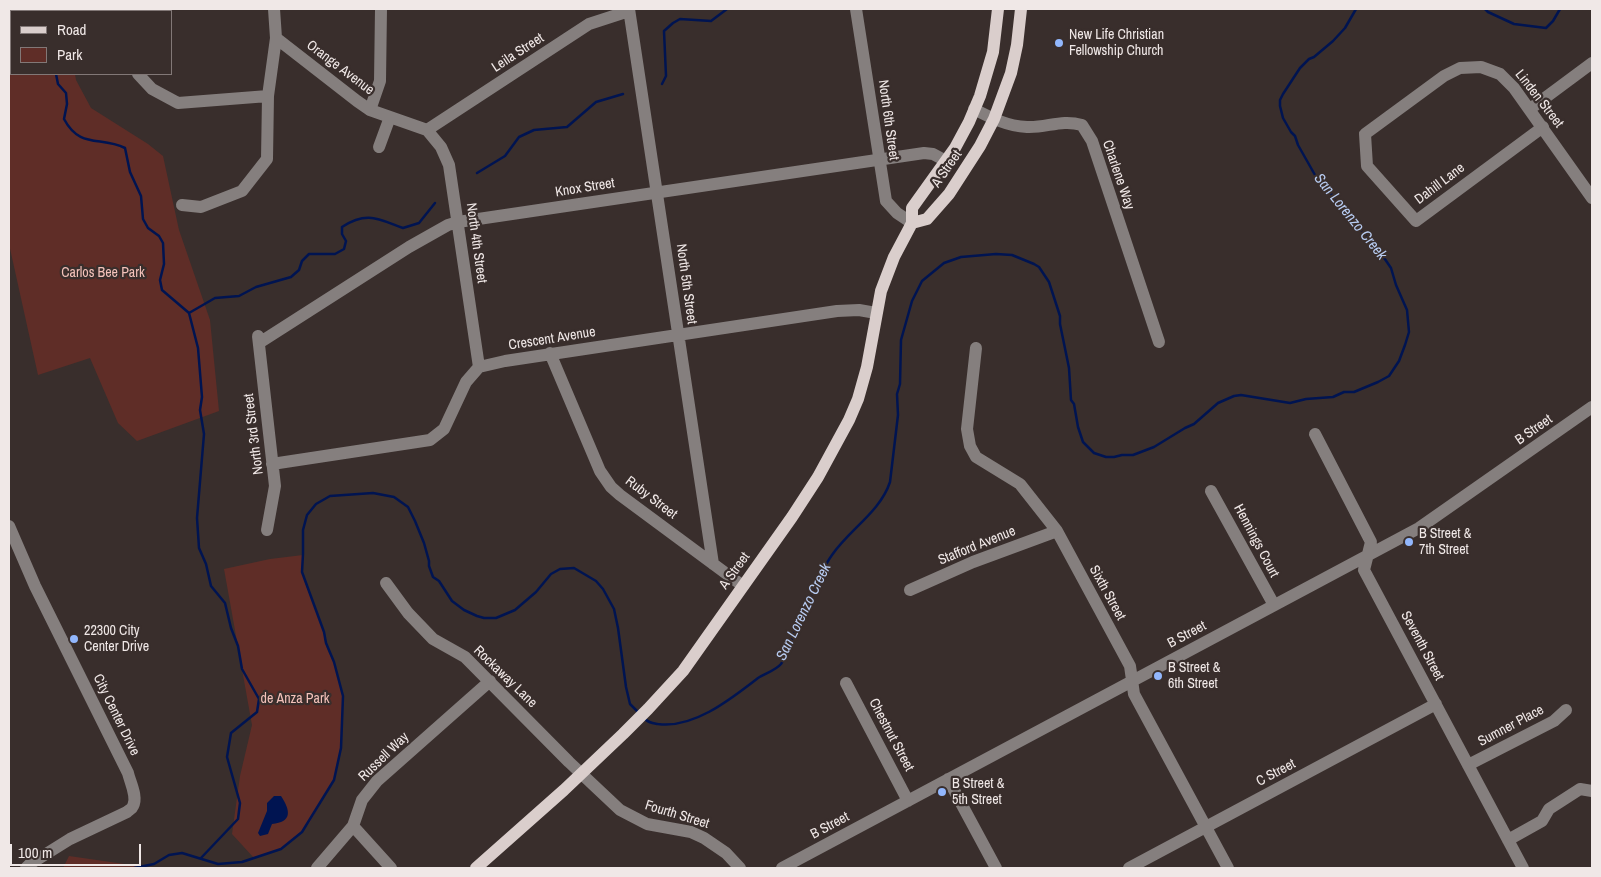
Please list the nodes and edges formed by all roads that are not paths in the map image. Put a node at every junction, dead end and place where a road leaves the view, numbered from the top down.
1 (274, 9) edge
2 (381, 9) edge
3 (856, 9) edge
4 (998, 9) edge
5 (1021, 9) edge
6 (629, 10) edge
7 (276, 38) junction
8 (1592, 63) edge
9 (139, 75) edge
10 (268, 96) junction
11 (974, 109) junction
12 (1530, 109) junction
13 (370, 110) junction
14 (390, 117) junction
15 (994, 119) junction
16 (1542, 127) junction
17 (427, 130) junction
18 (1365, 134) joint
19 (380, 147) dead end
20 (879, 160) junction
21 (946, 162) junction
22 (657, 193) junction
23 (1592, 198) edge
24 (182, 205) dead end
25 (458, 222) junction
26 (912, 223) junction
27 (876, 313) junction
28 (678, 334) junction
29 (258, 338) joint
30 (1159, 342) dead end
31 (976, 348) dead end
32 (550, 353) junction
33 (479, 367) junction
34 (1591, 411) edge
35 (1315, 434) dead end
36 (272, 464) junction
37 (1212, 490) dead end
38 (9, 526) edge
39 (267, 530) dead end
40 (1057, 531) junction
41 (1368, 555) junction
42 (713, 564) junction
43 (386, 583) dead end
44 (743, 586) junction
45 (910, 590) dead end
46 (1274, 605) junction
47 (490, 681) junction
48 (1132, 681) junction
49 (846, 683) dead end
50 (1436, 704) junction
51 (1566, 710) dead end
52 (1468, 765) junction
53 (582, 772) junction
54 (948, 780) junction
55 (1592, 791) edge
56 (908, 801) junction
57 (353, 826) junction
58 (1206, 828) junction
59 (1508, 840) junction
60 (30, 867) edge
61 (316, 868) edge
62 (391, 868) edge
63 (476, 868) edge
64 (740, 868) edge
65 (782, 868) edge
66 (996, 868) edge
67 (1129, 868) edge
68 (1228, 868) edge
69 (1523, 868) edge

1 - 7 street
2 - 13 street
3 - 20 street, North 6th Street
4 - 11 main road, A Street
5 - 15 main road, A Street
6 - 17 street, Leila Street
6 - 22 street, North 5th Street
7 - 10 street
7 - 13 street, Orange Avenue
8 - 12 street
9 - 10 street
10 - 24 street
11 - 15 street, Charlene Way
11 - 21 main road, A Street
12 - 16 street, Linden Street
12 - 18 street, Linden Street
13 - 14 street, Orange Avenue
14 - 17 street, Orange Avenue
14 - 19 street
15 - 26 main road, A Street
15 - 30 street, Charlene Way
16 - 18 street, Dahill Lane
16 - 23 street, Linden Street
17 - 25 street, North 4th Street
20 - 21 street, Knox Street
20 - 22 street, Knox Street
20 - 26 street, North 6th Street
21 - 26 main road, A Street
22 - 25 street, Knox Street
22 - 28 street, North 5th Street
25 - 29 street, Knox Street
25 - 33 street, North 4th Street
26 - 27 main road, A Street
27 - 28 street, Crescent Avenue
27 - 44 main road, A Street
28 - 32 street, Crescent Avenue
28 - 42 street, North 5th Street
29 - 36 street, North 3rd Street
31 - 40 street, Sixth Street
32 - 33 street, Crescent Avenue
32 - 42 street, Ruby Street
33 - 36 street
34 - 41 street, B Street
35 - 41 street, Seventh Street
36 - 39 street, North 3rd Street
37 - 46 street, Hennings Court
38 - 60 street, City Center Drive
40 - 45 street, Stafford Avenue
40 - 48 street, Sixth Street
41 - 46 street, B Street
41 - 50 street, Seventh Street
42 - 44 street, Ruby Street
43 - 47 street, Rockaway Lane
44 - 53 main road, A Street
46 - 48 street, B Street
47 - 53 street, Rockaway Lane
47 - 57 street, Russell Way
48 - 54 street, B Street
48 - 58 street, Sixth Street
49 - 56 street, Chestnut Street
50 - 52 street, Seventh Street
50 - 58 street, C Street
51 - 52 street, Sumner Place
52 - 59 street, Seventh Street
53 - 63 main road, A Street
53 - 64 street, Fourth Street
54 - 56 street, B Street
54 - 66 street
55 - 59 street
56 - 65 street, B Street
57 - 61 street, Russell Way
57 - 62 street
58 - 67 street, C Street
58 - 68 street, Sixth Street
59 - 69 street, Seventh Street

